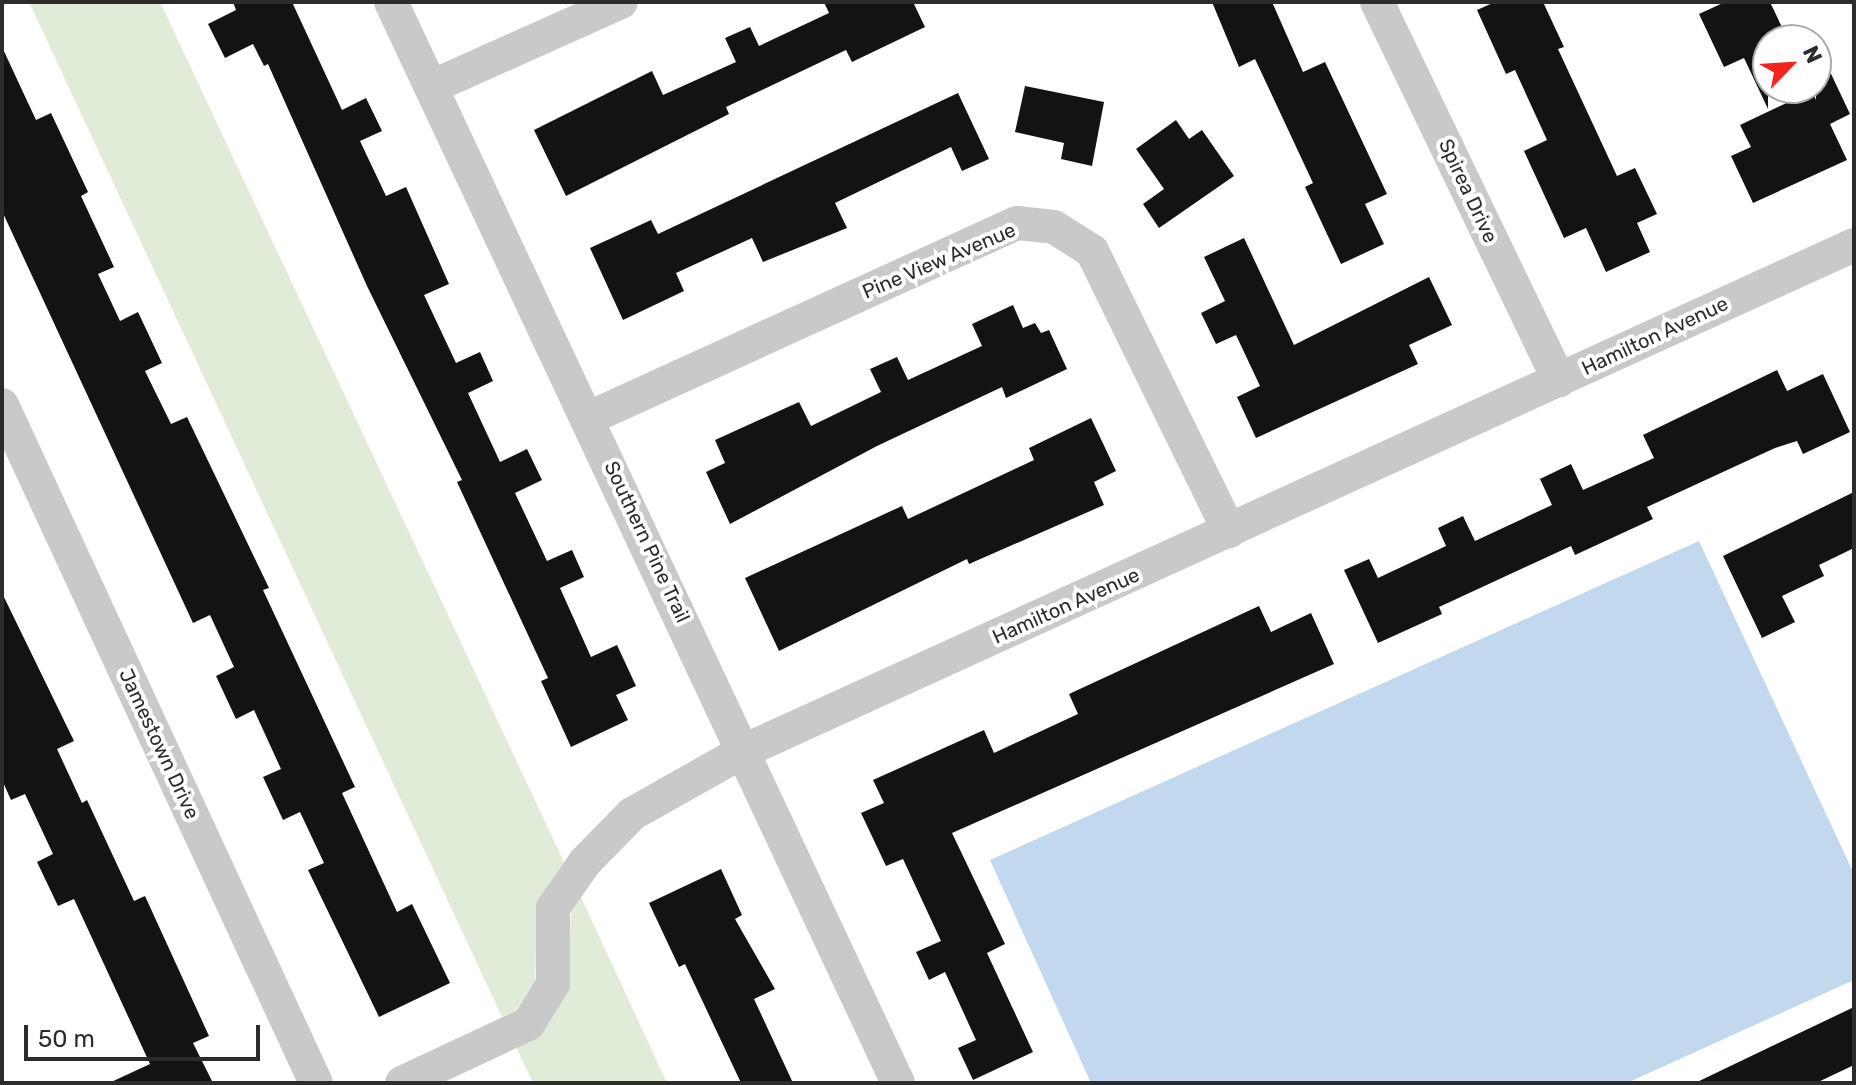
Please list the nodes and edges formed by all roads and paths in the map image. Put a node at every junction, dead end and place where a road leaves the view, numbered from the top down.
1 (391, 2) edge
2 (621, 2) edge
3 (1377, 2) edge
4 (431, 87) junction
5 (1854, 245) edge
6 (1559, 380) junction
7 (2, 405) edge
8 (589, 418) junction
9 (1229, 531) junction
10 (744, 751) junction
11 (316, 1083) edge
12 (402, 1083) edge
13 (898, 1083) edge

1 - 4 street, Southern Pine Trail
2 - 4 street
3 - 6 street, Spirea Drive
4 - 8 street, Southern Pine Trail
5 - 6 street, Hamilton Avenue
6 - 9 street, Hamilton Avenue
7 - 11 street, Jamestown Drive
8 - 9 street, Pine View Avenue
8 - 10 street, Southern Pine Trail
9 - 10 street, Hamilton Avenue
10 - 12 street, Hamilton Avenue
10 - 13 street, Southern Pine Trail

